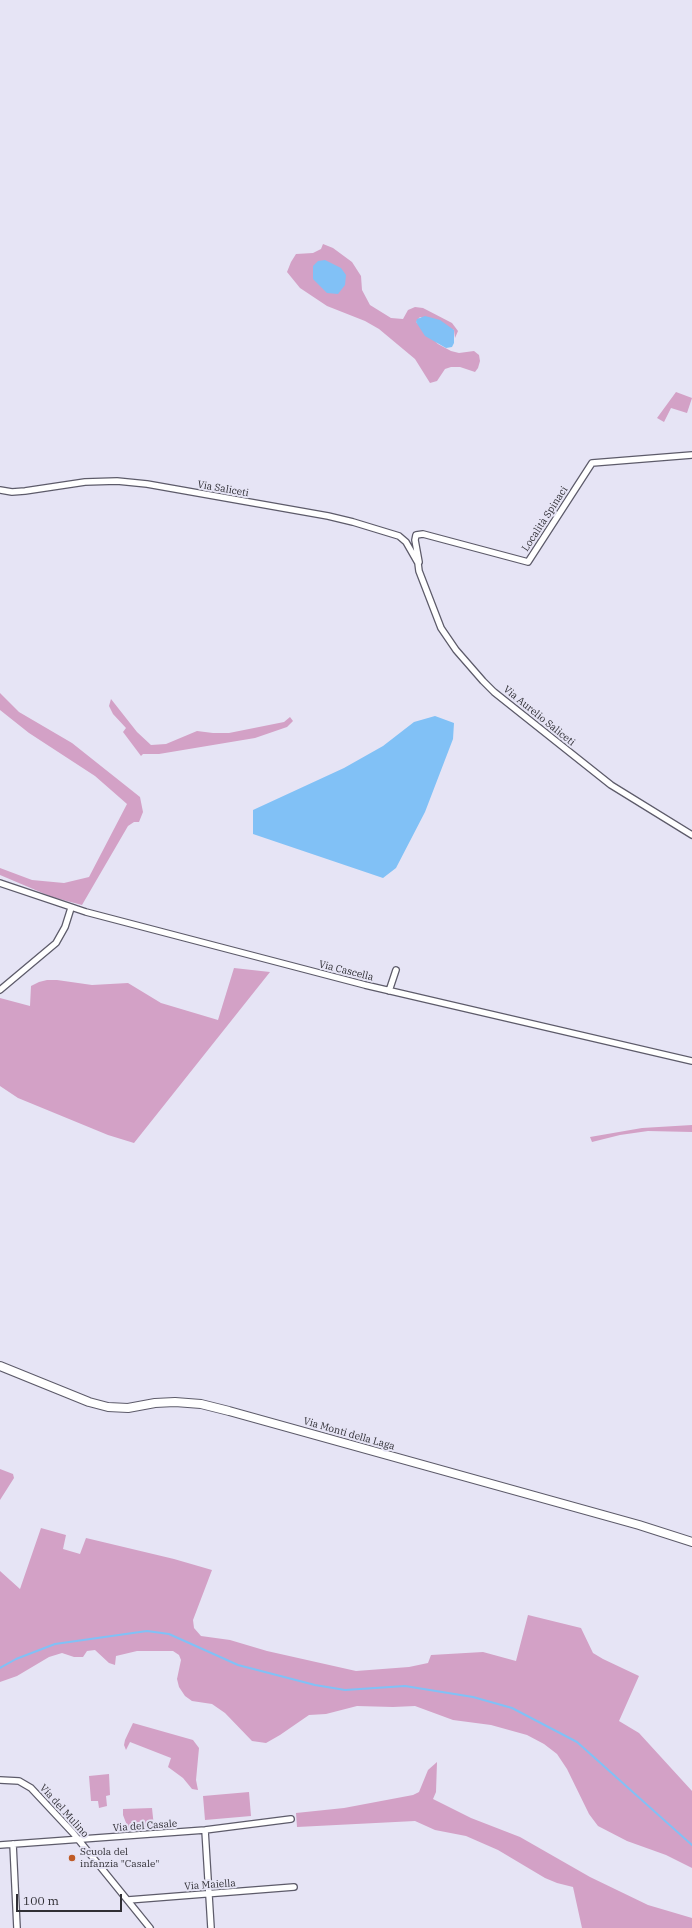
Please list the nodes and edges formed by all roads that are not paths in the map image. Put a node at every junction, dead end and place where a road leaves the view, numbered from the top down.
1 (692, 455) edge
2 (0, 490) edge
3 (418, 571) junction
4 (692, 836) edge
5 (0, 882) edge
6 (71, 908) junction
7 (396, 970) dead end
8 (0, 990) edge
9 (389, 991) junction
10 (692, 1061) edge
11 (0, 1366) edge
12 (692, 1542) edge
13 (0, 1780) edge
14 (291, 1819) dead end
15 (205, 1830) junction
16 (78, 1840) junction
17 (13, 1844) junction
18 (0, 1845) edge
19 (294, 1888) dead end
20 (209, 1894) junction
21 (128, 1900) junction
22 (17, 1928) edge
23 (150, 1928) edge
24 (211, 1928) edge

1 - 3 street, Località Spinaci
2 - 3 street, Via Saliceti
3 - 4 street, Via Aurelio Saliceti
5 - 6 street, Via Cascella
6 - 8 street
6 - 9 street, Via Cascella
7 - 9 street
9 - 10 street, Via Cascella
11 - 12 street, Via Monti della Laga
13 - 16 street, Via del Mulino
14 - 15 street, Via del Casale
15 - 16 street, Via del Casale
15 - 20 street
16 - 17 street, Via del Casale
16 - 21 street, Via del Mulino
17 - 18 street, Via del Casale
17 - 22 street
19 - 20 street, Via Maiella
20 - 21 street, Via Maiella
20 - 24 street
21 - 23 street, Via del Mulino

